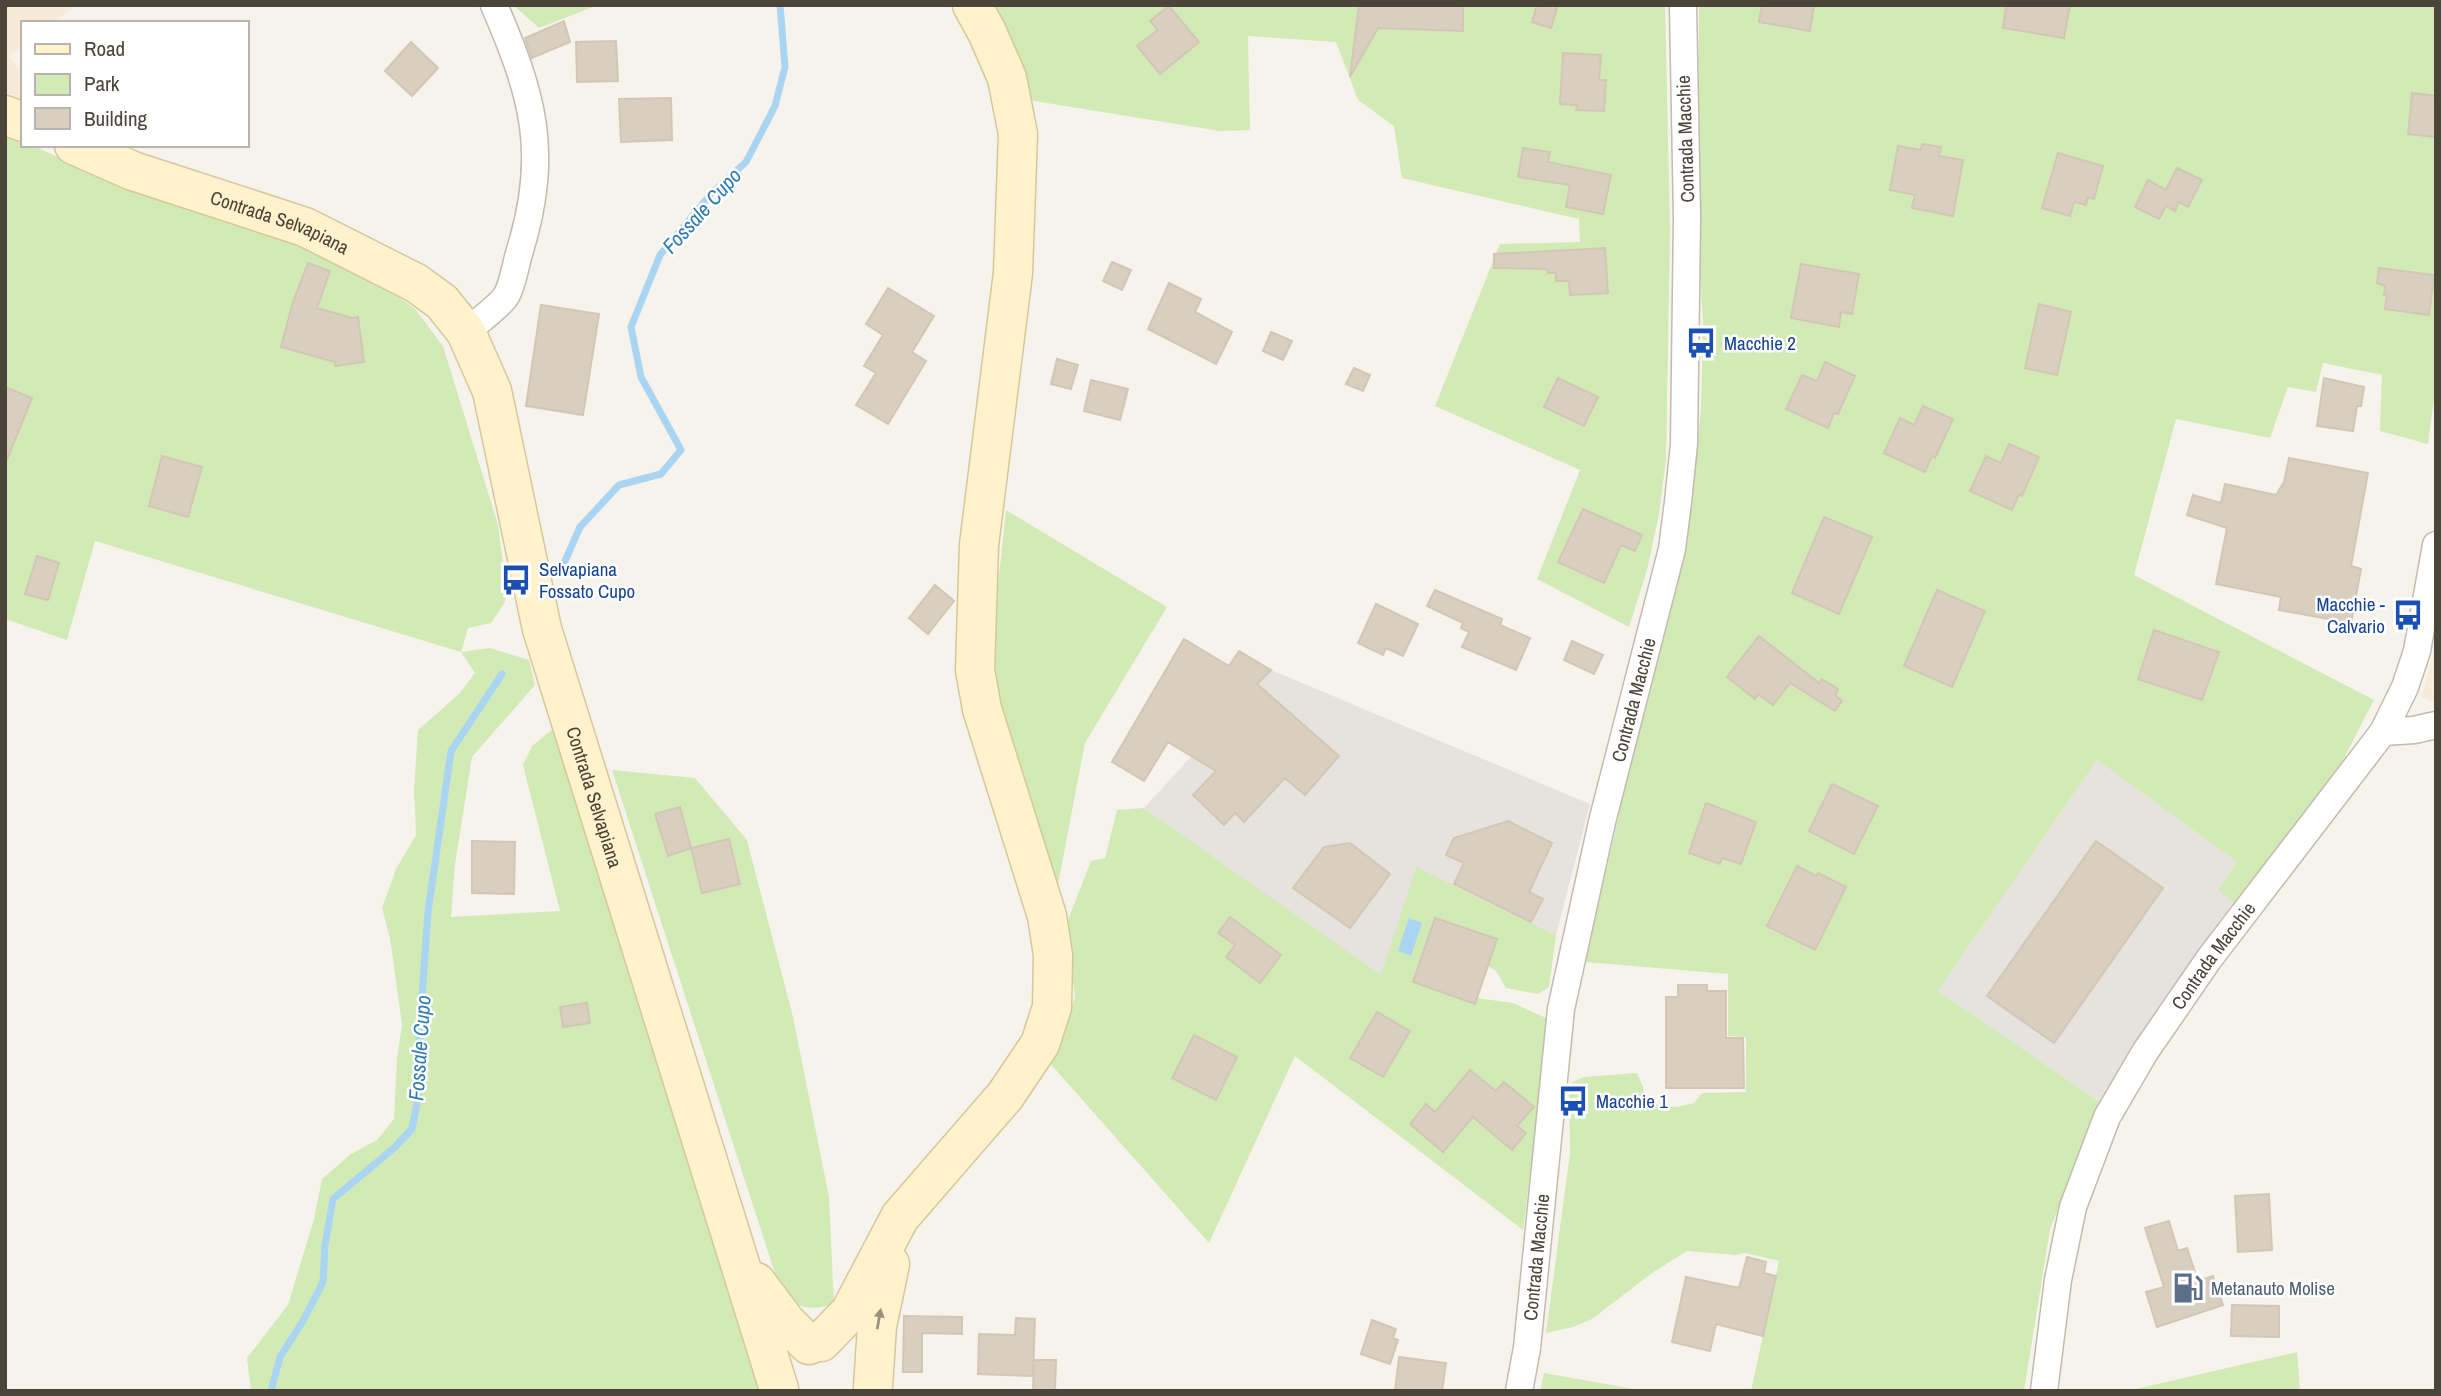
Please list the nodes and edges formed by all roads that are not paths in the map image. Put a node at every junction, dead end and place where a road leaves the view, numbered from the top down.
1 (494, 5) edge
2 (972, 5) edge
3 (1683, 5) edge
4 (79, 147) edge
5 (466, 332) junction
6 (2436, 545) edge
7 (2436, 725) edge
8 (2383, 732) junction
9 (900, 1217) junction
10 (740, 1260) junction
11 (815, 1344) junction
12 (873, 1389) edge
13 (779, 1390) edge
14 (1519, 1391) edge
15 (2044, 1391) edge

1 - 5 street
2 - 9 main road
3 - 14 street, Contrada Macchie
4 - 5 main road, Contrada Selvapiana
5 - 10 main road, Contrada Selvapiana
6 - 8 street, Contrada Macchie
7 - 8 street
8 - 15 street, Contrada Macchie
9 - 11 main road
12 -> 9 main road
10 - 11 main road, Contrada Selvapiana
10 - 13 main road, Contrada Selvapiana
11 - 12 main road
11 - 13 main road

